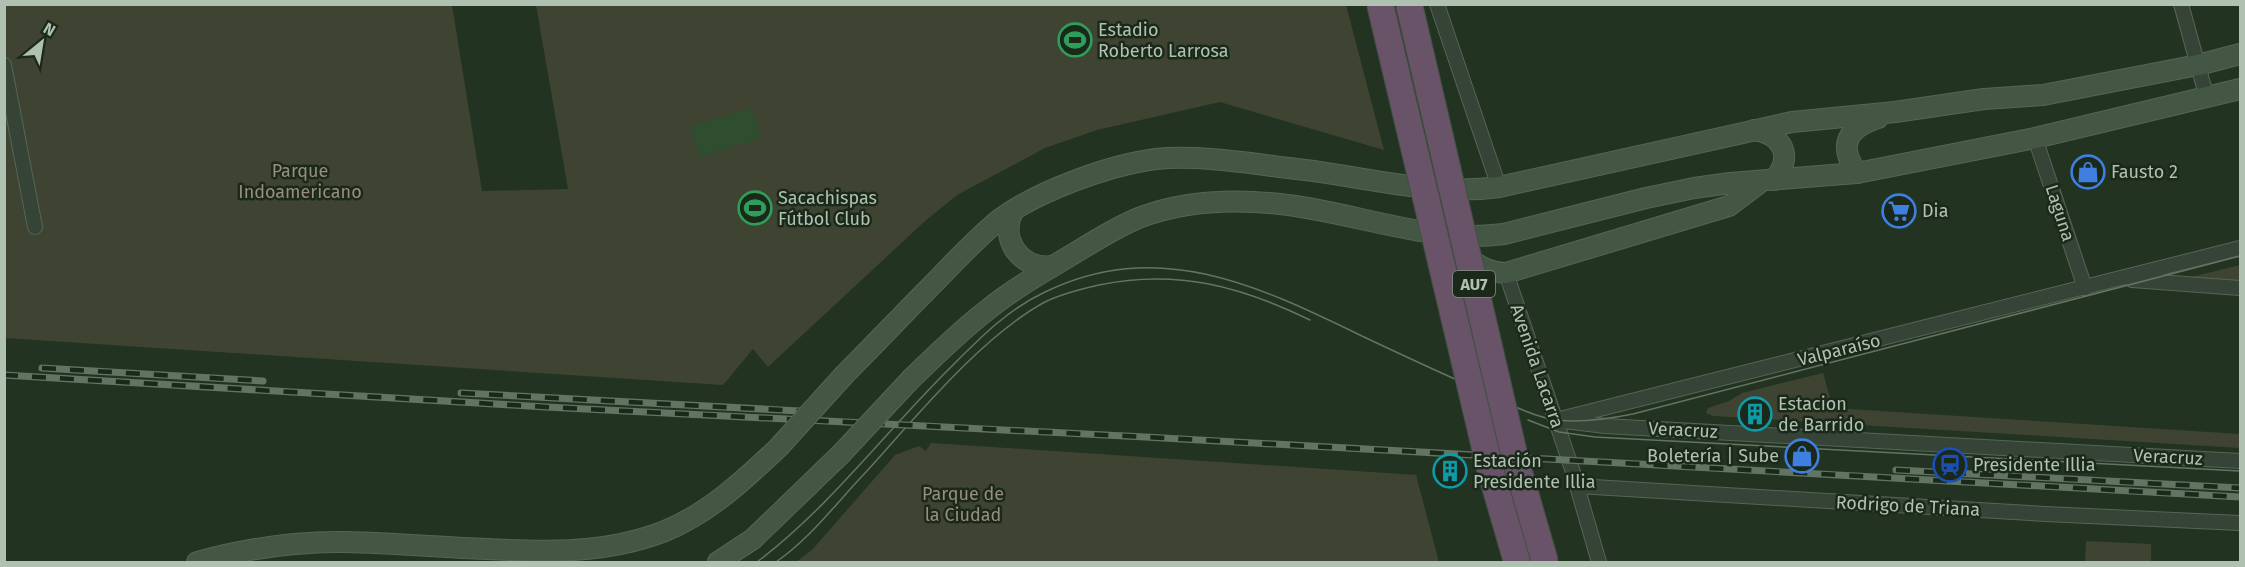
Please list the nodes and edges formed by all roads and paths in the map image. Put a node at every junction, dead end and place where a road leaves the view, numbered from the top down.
1 (1380, 4) edge
2 (1409, 4) edge
3 (1437, 4) edge
4 (2181, 4) edge
5 (2241, 54) edge
6 (4, 65) edge
7 (2198, 65) junction
8 (2241, 89) edge
9 (2207, 98) junction
10 (1895, 112) junction
11 (1753, 129) junction
12 (2035, 138) junction
13 (1857, 173) junction
14 (1768, 181) junction
15 (1499, 187) junction
16 (1013, 211) junction
17 (35, 227) dead end
18 (1444, 234) junction
19 (2241, 248) edge
20 (1053, 266) junction
21 (1506, 273) junction
22 (2122, 278) junction
23 (2085, 288) junction
24 (2241, 288) edge
25 (1556, 420) junction
26 (2241, 461) edge
27 (1577, 486) junction
28 (2241, 524) edge
29 (197, 562) edge
30 (718, 562) edge
31 (1516, 562) edge
32 (1545, 562) edge
33 (1599, 562) edge

1 - 31 highway, AU7, bridge
2 - 32 highway, AU7, bridge
3 - 15 street
4 - 7 street
5 - 7 main road
6 - 17 street
7 - 9 street
7 - 10 main road
8 - 9 main road
9 - 12 main road
10 - 11 main road
10 - 13 main road
11 - 14 main road
11 - 15 main road
12 - 13 main road
12 - 23 street, Laguna
13 - 14 main road
14 - 18 main road
14 - 21 main road
15 - 16 main road
16 - 20 main road
16 - 29 main road, bridge
18 - 20 main road
18 - 21 main road
19 - 22 street, Valparaíso
20 - 30 main road, bridge
21 - 25 street, Avenida Lacarra
22 - 23 street, Valparaíso
22 - 24 street, Valparaíso
23 - 25 street, Valparaíso
25 - 26 street, Veracruz
25 - 27 street, Avenida Lacarra
27 - 28 street, Rodrigo de Triana
27 - 33 street, Avenida Lacarra

